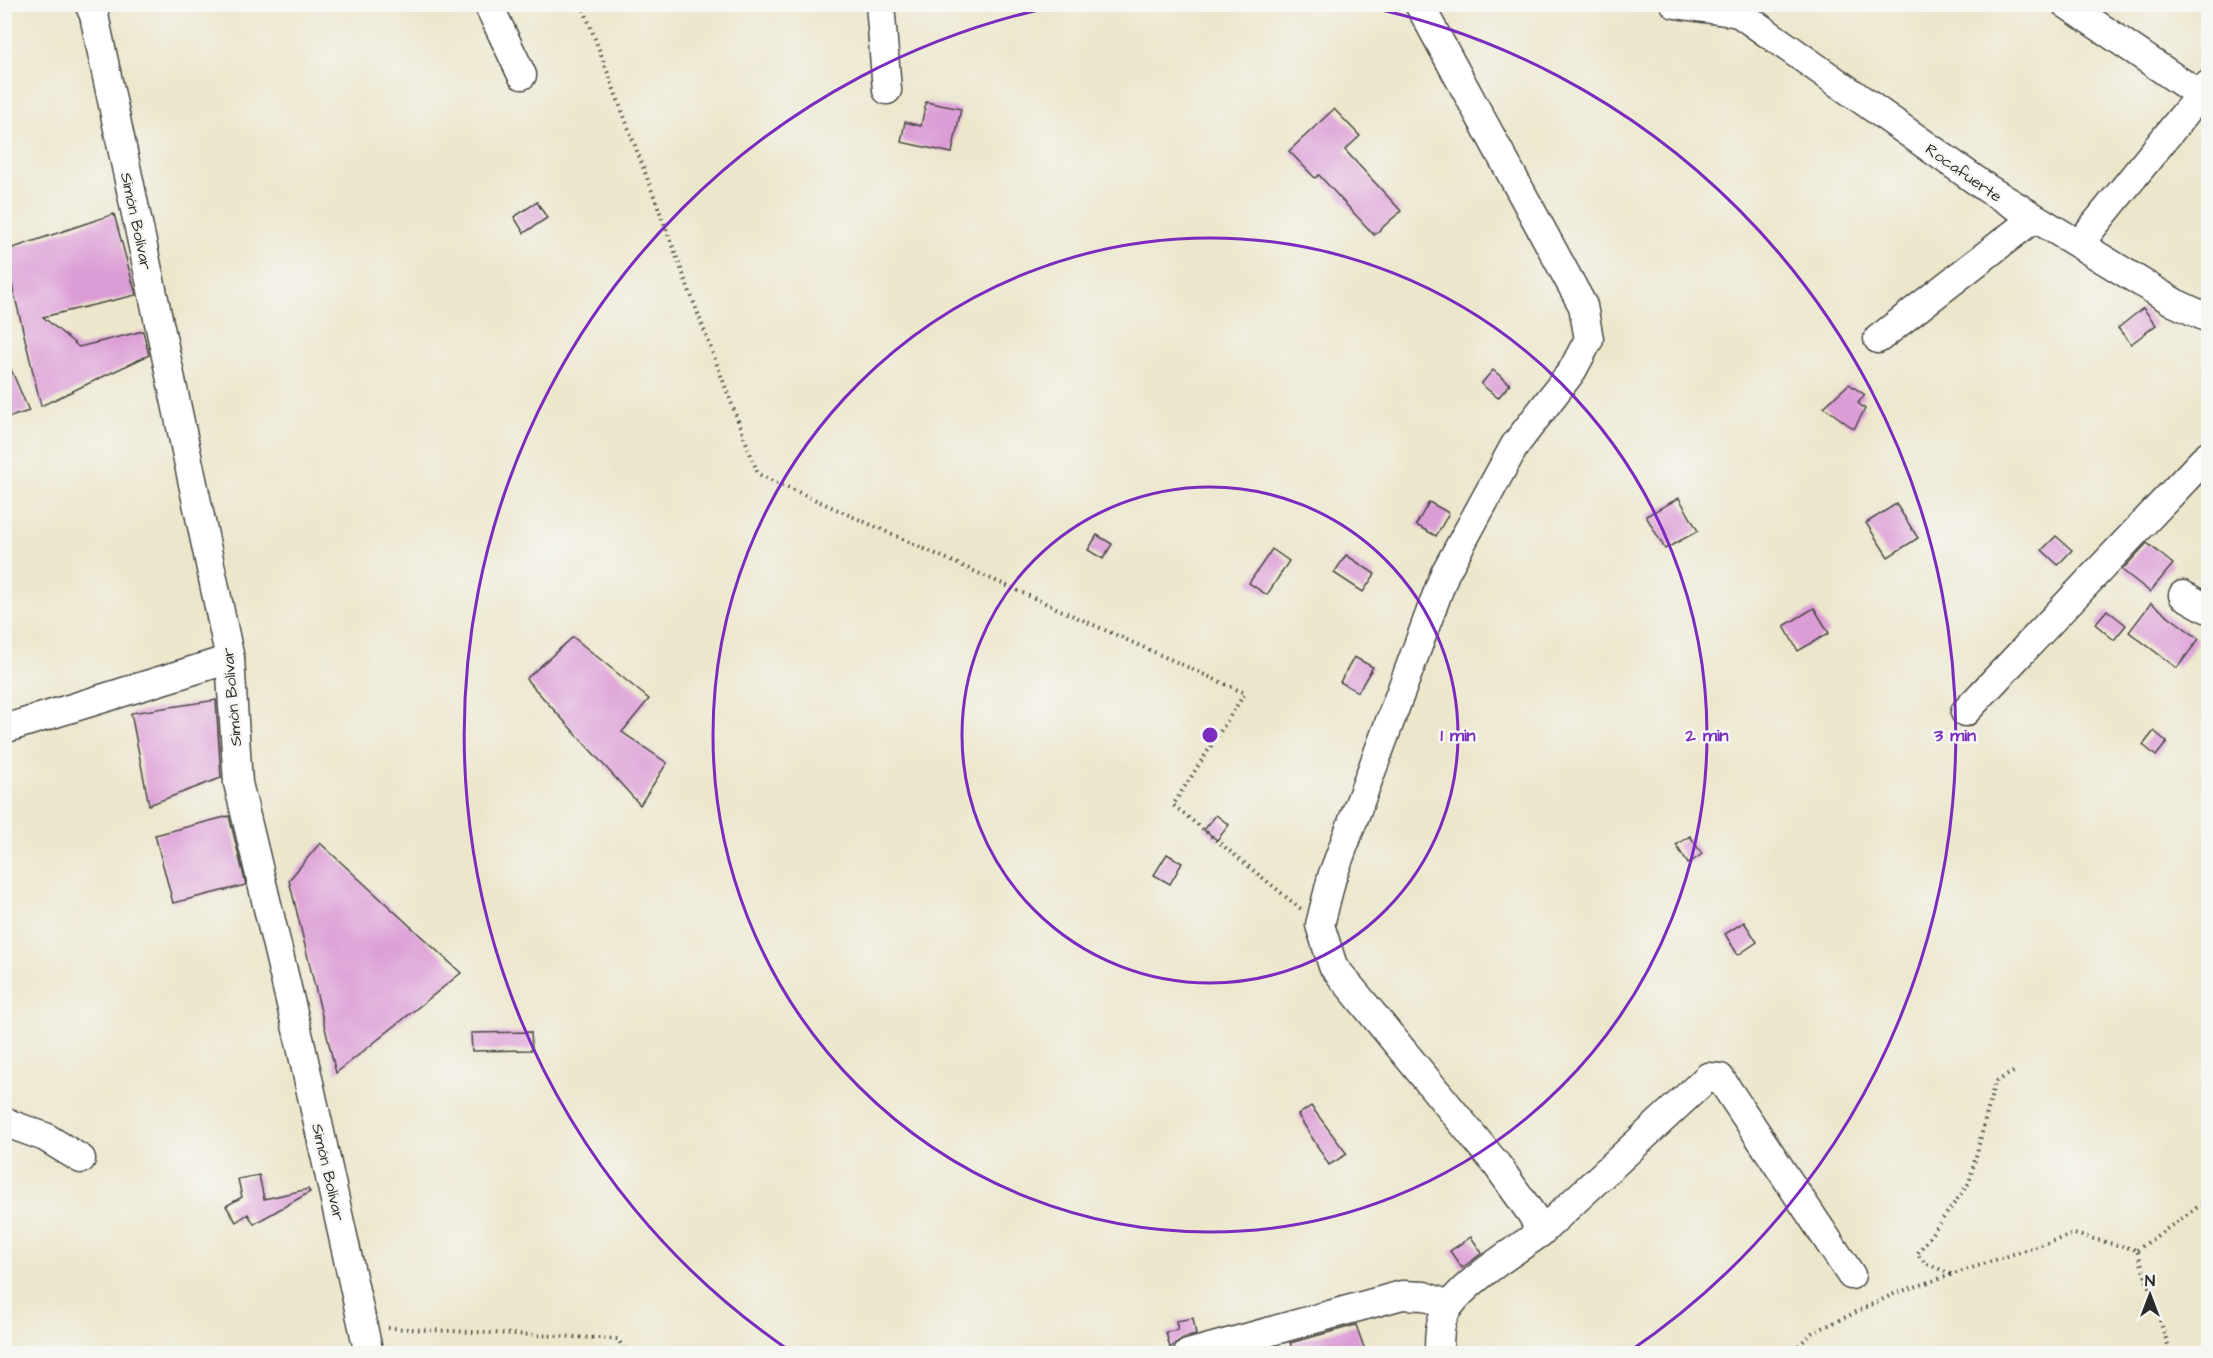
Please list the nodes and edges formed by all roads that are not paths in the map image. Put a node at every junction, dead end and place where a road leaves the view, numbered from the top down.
1 (89, 4) edge
2 (488, 4) edge
3 (880, 4) edge
4 (1419, 4) edge
5 (1675, 4) edge
6 (2066, 4) edge
7 (1738, 9) edge
8 (522, 75) dead end
9 (887, 90) dead end
10 (2204, 90) edge
11 (2034, 218) junction
12 (2079, 244) junction
13 (2208, 318) edge
14 (1878, 339) dead end
15 (2208, 455) edge
16 (2183, 595) dead end
17 (2208, 609) edge
18 (230, 659) junction
19 (1965, 712) dead end
20 (4, 729) edge
21 (4, 1122) edge
22 (81, 1160) dead end
23 (1540, 1233) junction
24 (1851, 1275) dead end
25 (1449, 1305) junction
26 (366, 1340) edge
27 (1188, 1353) edge
28 (1439, 1353) edge

1 - 18 street, Simón Bolívar
2 - 8 street
3 - 9 street
4 - 23 street
5 - 7 street
6 - 10 street
7 - 11 street, Rocafuerte
10 - 12 street
11 - 12 street, Rocafuerte
11 - 14 street
12 - 13 street, Rocafuerte
15 - 19 street
16 - 17 street
18 - 20 street
18 - 26 street, Simón Bolívar
21 - 22 street
23 - 24 street
23 - 25 street
25 - 27 street
25 - 28 street

